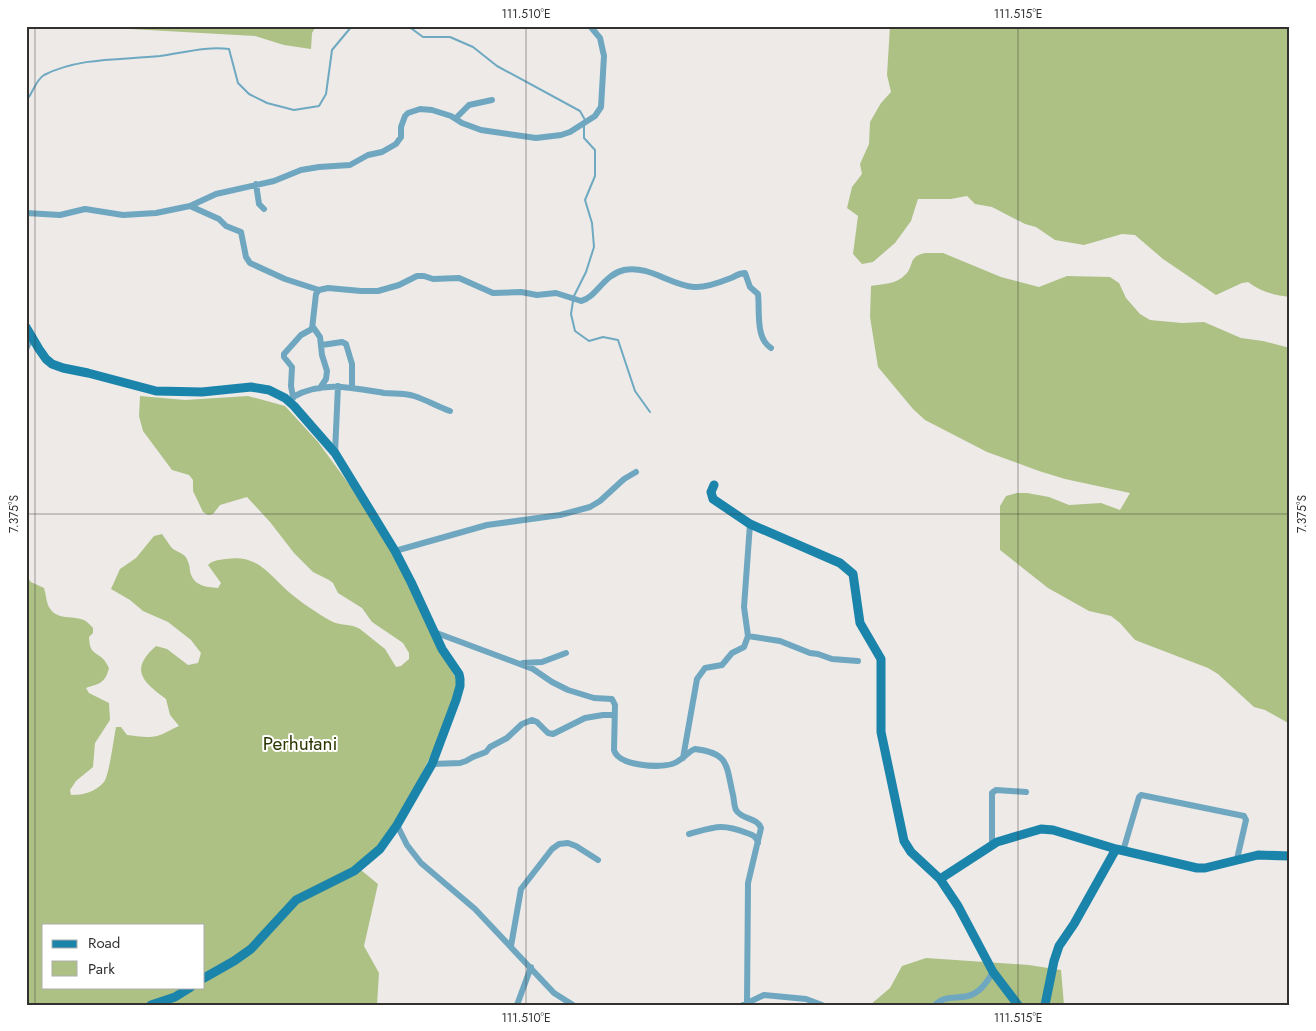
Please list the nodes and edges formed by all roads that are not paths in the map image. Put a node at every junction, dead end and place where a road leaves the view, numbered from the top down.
1 (590, 26) edge
2 (492, 100) dead end
3 (456, 118) junction
4 (256, 184) junction
5 (190, 206) junction
6 (264, 209) dead end
7 (26, 213) edge
8 (318, 290) junction
9 (26, 326) edge
10 (314, 327) junction
11 (32, 338) junction
12 (322, 345) junction
13 (26, 348) edge
14 (771, 348) dead end
15 (338, 386) junction
16 (352, 387) junction
17 (320, 388) junction
18 (292, 401) junction
19 (450, 411) dead end
20 (335, 453) junction
21 (636, 472) dead end
22 (714, 485) dead end
23 (750, 524) junction
24 (395, 551) junction
25 (433, 632) junction
26 (748, 636) junction
27 (566, 653) dead end
28 (858, 661) dead end
29 (519, 664) junction
30 (614, 716) junction
31 (683, 758) junction
32 (432, 764) junction
33 (1026, 792) dead end
34 (397, 825) junction
35 (689, 834) dead end
36 (758, 844) junction
37 (992, 845) junction
38 (1120, 850) junction
39 (1290, 856) edge
40 (1237, 859) junction
41 (598, 860) dead end
42 (940, 879) junction
43 (511, 946) junction
44 (530, 967) junction
45 (993, 972) junction
46 (205, 977) edge
47 (189, 988) edge
48 (569, 1004) edge
49 (745, 1004) edge
50 (150, 1005) edge
51 (517, 1005) edge
52 (822, 1005) edge
53 (935, 1005) edge
54 (1018, 1005) edge
55 (1044, 1005) edge

1 - 3 street
2 - 3 street
3 - 4 street
4 - 5 street
4 - 6 street
5 - 7 street
5 - 8 street
8 - 10 street
8 - 14 street
9 - 11 street
10 - 12 street
10 - 18 street
11 - 13 street
11 - 18 street
12 - 16 street
12 - 17 street
15 - 16 street
15 - 17 street
15 - 20 street
16 - 19 street
17 - 18 street
18 - 20 street
20 - 24 street
21 - 24 street
22 - 23 street
23 - 26 street
23 - 42 street
24 - 25 street
25 - 29 street
25 - 32 street
26 - 28 street
26 - 31 street
27 - 29 street
29 - 30 street
30 - 31 street
30 - 32 street
31 - 36 street
32 - 34 street
33 - 37 street
34 - 43 street
34 - 46 street
35 - 36 street
36 - 49 street
37 - 38 street
37 - 42 street
38 - 40 street
38 - 40 street
38 - 55 street
39 - 40 street
41 - 43 street
42 - 45 street
43 - 44 street
44 - 48 street
44 - 51 street
45 - 53 street
45 - 54 street
47 - 50 street
49 - 52 street

